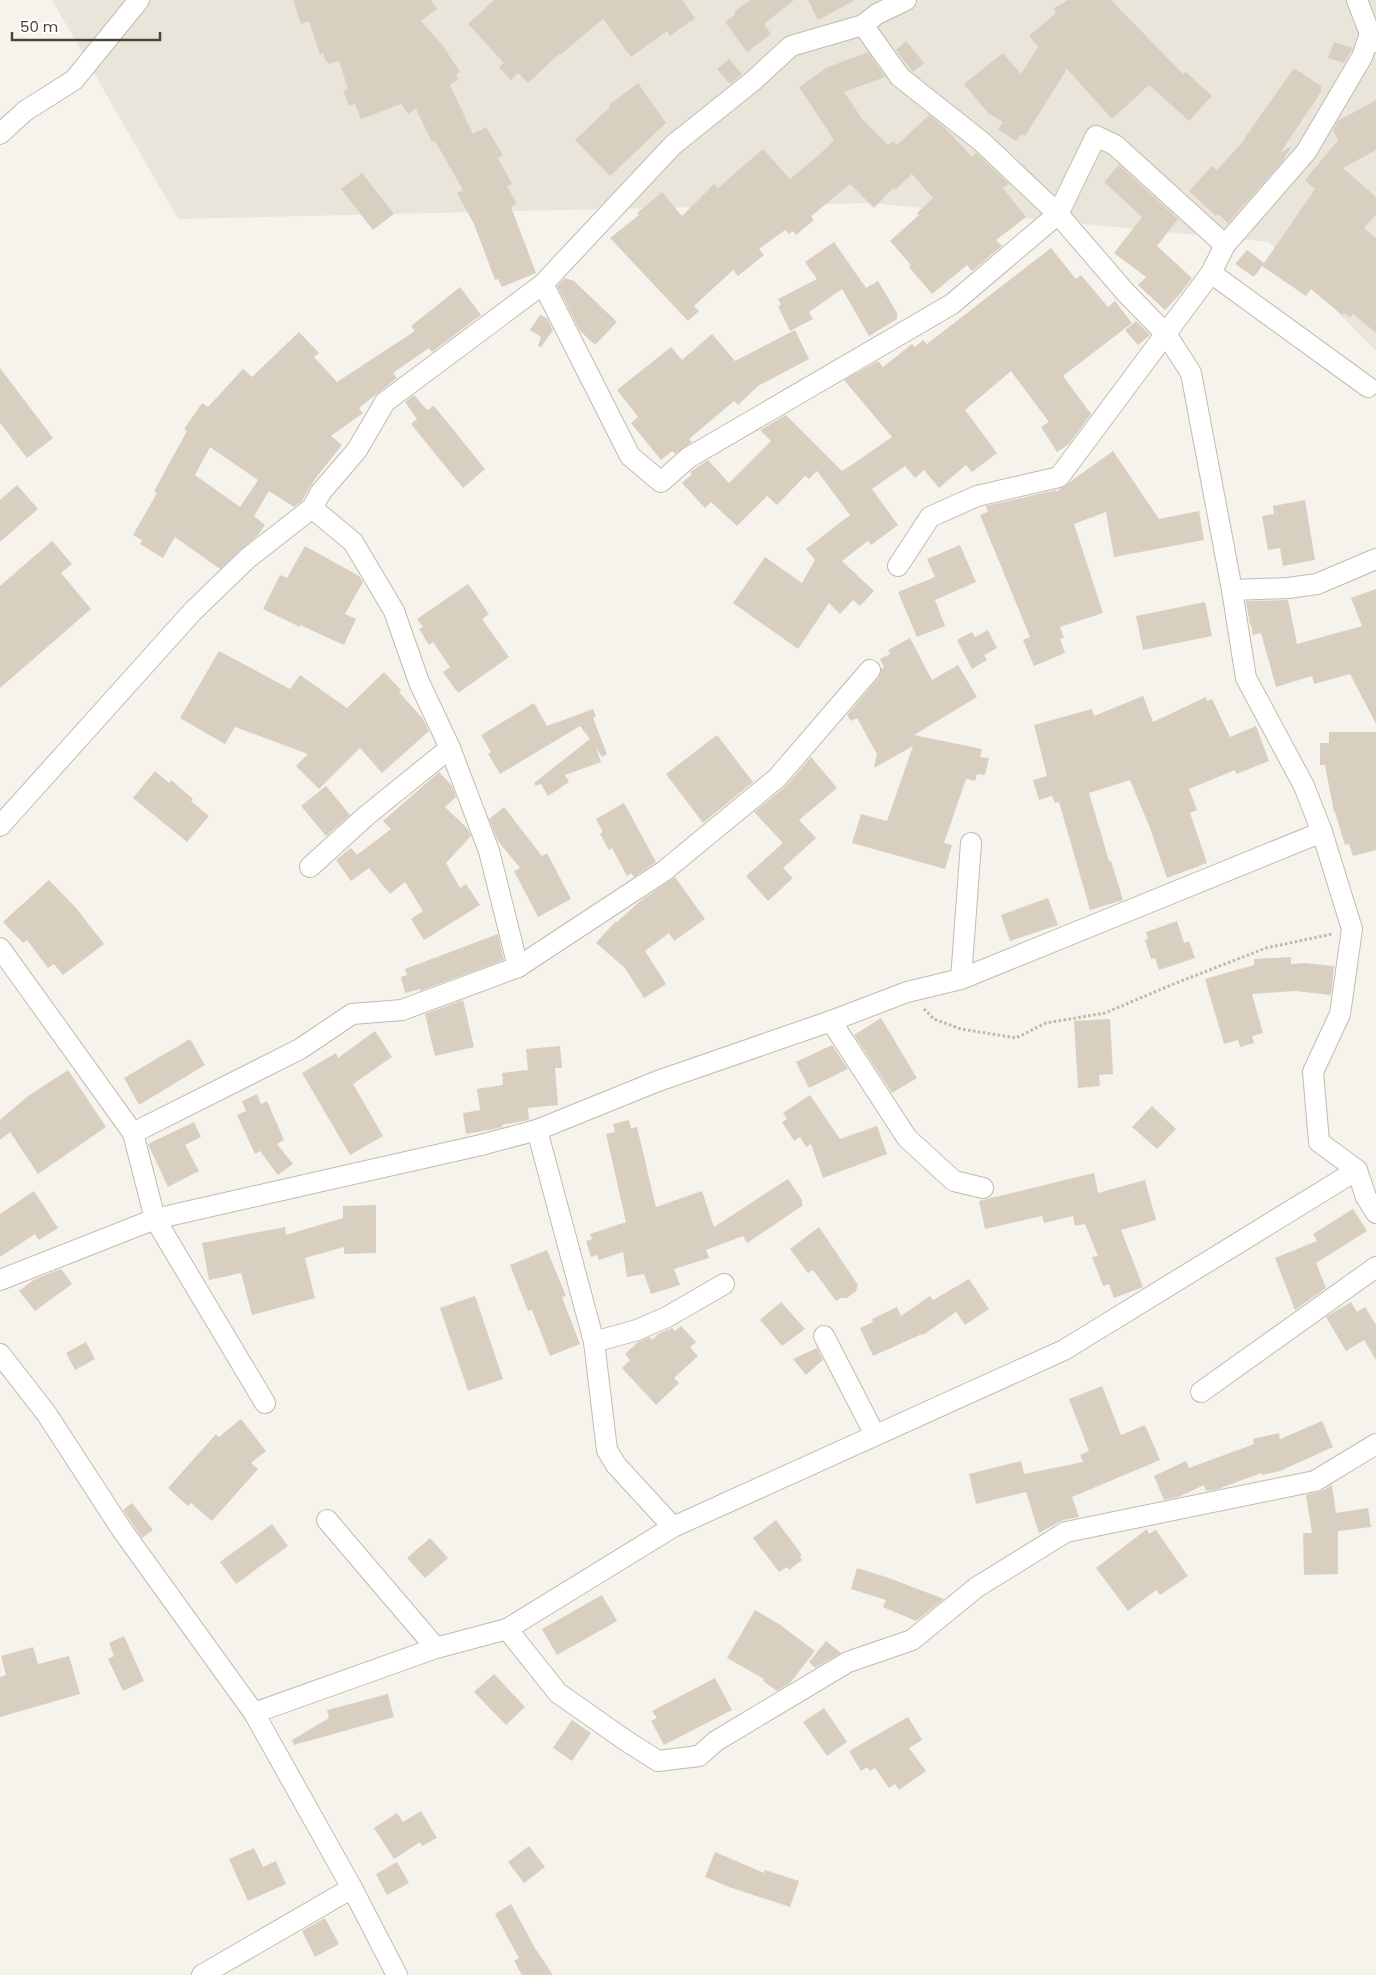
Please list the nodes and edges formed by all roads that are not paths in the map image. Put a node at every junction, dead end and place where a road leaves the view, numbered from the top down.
1 (139, 0) edge
2 (906, 0) edge
3 (1357, 0) edge
4 (870, 13) edge
5 (1374, 36) edge
6 (0, 134) edge
7 (1058, 214) junction
8 (1225, 245) junction
9 (1211, 274) junction
10 (543, 284) junction
11 (1166, 334) junction
12 (1368, 387) dead end
13 (312, 508) junction
14 (1376, 559) edge
15 (898, 566) dead end
16 (1232, 590) junction
17 (870, 670) dead end
18 (450, 748) junction
19 (0, 826) edge
20 (1322, 832) junction
21 (971, 843) dead end
22 (310, 867) dead end
23 (0, 948) edge
24 (518, 968) junction
25 (961, 979) junction
26 (831, 1021) junction
27 (537, 1130) junction
28 (133, 1133) junction
29 (1357, 1170) junction
30 (983, 1188) dead end
31 (1376, 1213) edge
32 (155, 1219) junction
33 (1376, 1267) edge
34 (0, 1280) edge
35 (724, 1284) dead end
36 (824, 1336) dead end
37 (594, 1342) junction
38 (0, 1354) edge
39 (1201, 1392) dead end
40 (265, 1403) dead end
41 (875, 1435) junction
42 (1376, 1444) edge
43 (326, 1520) dead end
44 (673, 1526) junction
45 (507, 1628) junction
46 (436, 1648) junction
47 (254, 1713) junction
48 (352, 1888) junction
49 (202, 1975) edge
50 (396, 1975) edge

1 - 6 street
2 - 4 street
3 - 5 street
4 - 7 street
4 - 10 street
5 - 8 street
7 - 8 street
7 - 10 street
7 - 11 street
8 - 9 street
9 - 11 street
9 - 12 street
10 - 13 street
11 - 15 street
11 - 16 street
13 - 18 street
13 - 19 street
14 - 16 street
16 - 20 street
17 - 24 street
18 - 22 street
18 - 24 street
20 - 25 street
20 - 29 street
21 - 25 street
23 - 28 street
24 - 28 street
25 - 26 street
26 - 27 street
26 - 30 street
27 - 32 street
27 - 37 street
28 - 32 street
29 - 31 street
29 - 41 street
32 - 34 street
32 - 40 street
33 - 39 street
35 - 37 street
36 - 41 street
37 - 44 street
38 - 47 street
41 - 44 street
42 - 45 street
43 - 46 street
44 - 45 street
45 - 46 street
46 - 47 street
47 - 48 street
48 - 49 street
48 - 50 street

